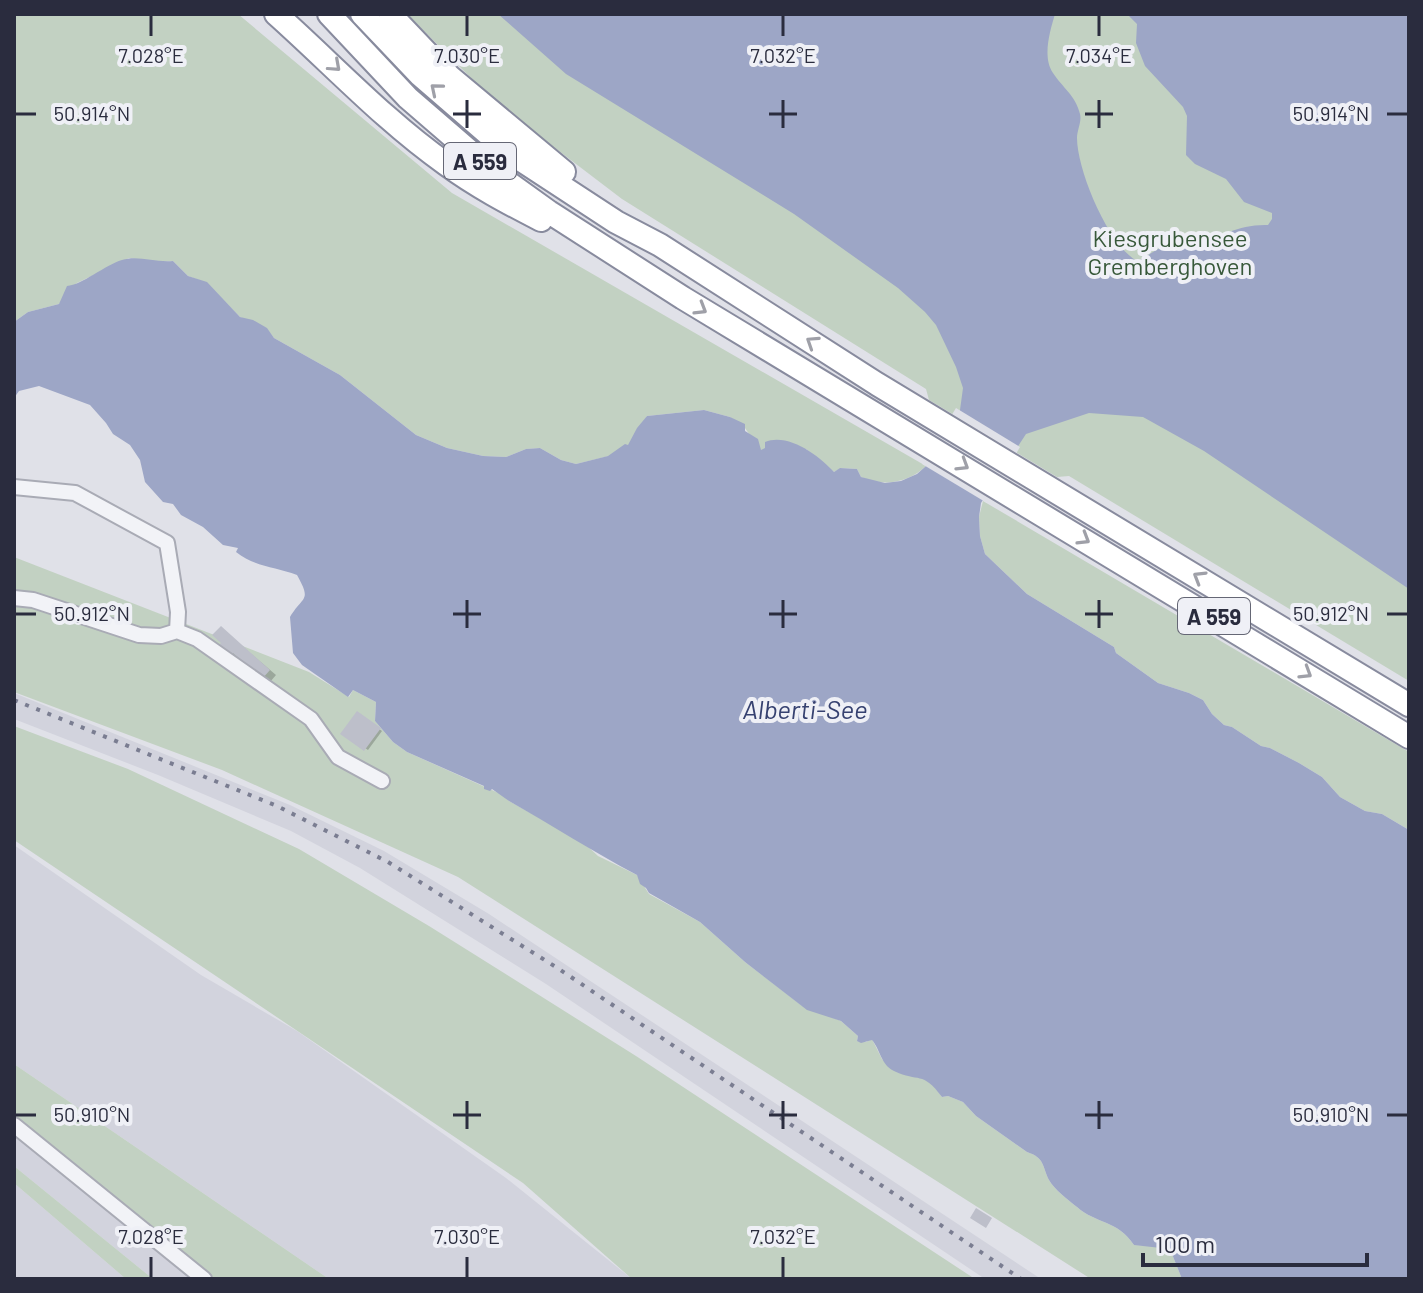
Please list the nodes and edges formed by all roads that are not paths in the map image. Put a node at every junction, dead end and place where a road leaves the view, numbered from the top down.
1 (276, 14) edge
2 (329, 14) edge
3 (362, 14) edge
4 (390, 14) edge
5 (660, 245) junction
6 (634, 268) junction
7 (14, 487) edge
8 (14, 598) edge
9 (177, 631) junction
10 (1409, 705) edge
11 (1409, 737) edge
12 (382, 781) dead end
13 (14, 1125) edge
14 (204, 1279) edge

1 -> 6 highway
2 - 6 highway, A 559
5 -> 3 highway, A 559
4 - 5 highway
10 -> 5 highway, A 559
6 -> 11 highway, A 559
7 - 9 lane
8 - 9 lane
9 - 12 lane
13 - 14 lane

